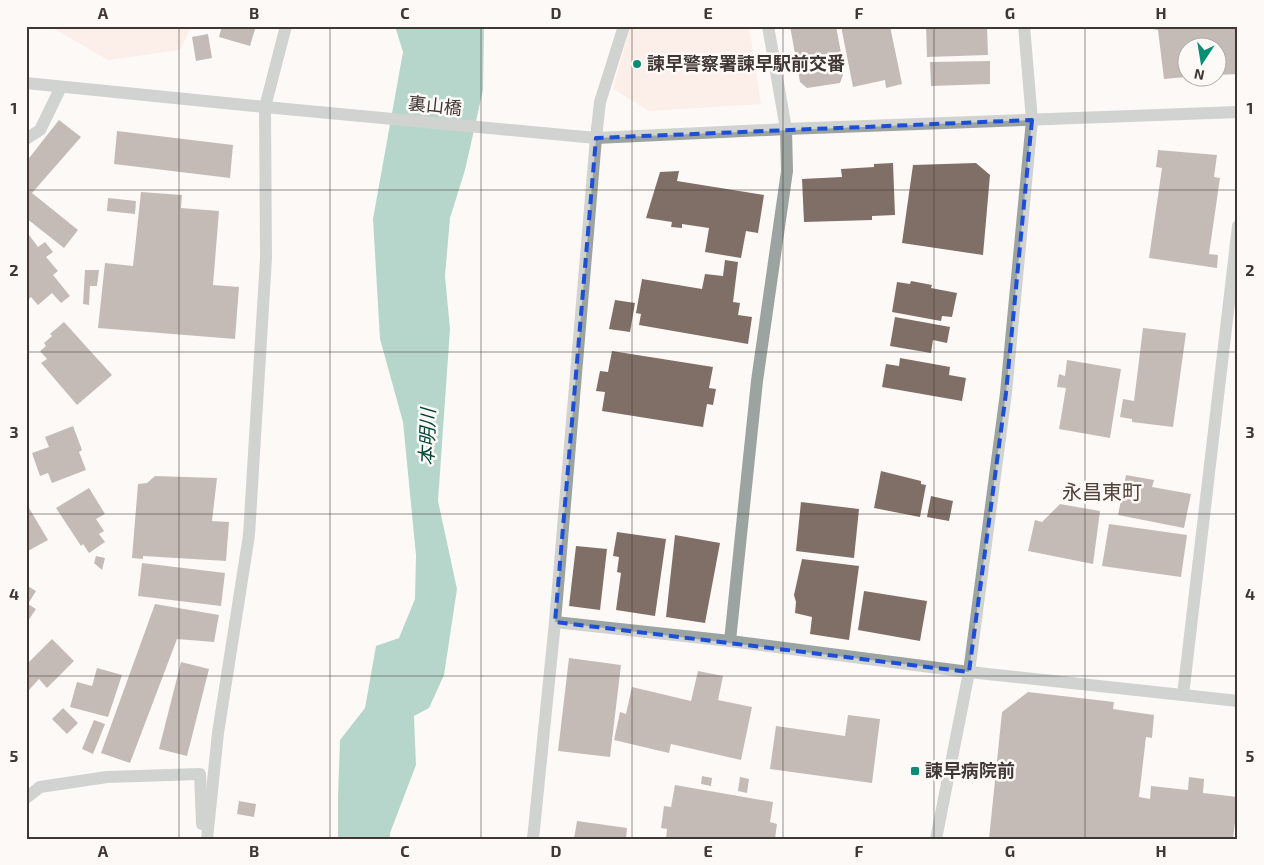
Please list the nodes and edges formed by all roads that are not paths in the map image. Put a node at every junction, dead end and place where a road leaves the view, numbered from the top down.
1 (286, 26) edge
2 (624, 26) edge
3 (768, 26) edge
4 (1024, 26) edge
5 (26, 83) edge
6 (61, 86) junction
7 (265, 107) junction
8 (1238, 112) edge
9 (1032, 120) junction
10 (786, 129) junction
11 (596, 138) junction
12 (26, 139) edge
13 (1238, 226) edge
14 (555, 622) junction
15 (730, 641) junction
16 (969, 672) junction
17 (1183, 695) junction
18 (1238, 701) edge
19 (26, 798) edge
20 (203, 839) edge
21 (207, 839) edge
22 (533, 839) edge
23 (936, 839) edge

1 - 7 street
2 - 11 street
3 - 10 street
4 - 9 street
5 - 6 street, 裏山橋
6 - 7 street, 裏山橋
6 - 12 street
7 - 11 street, 裏山橋
7 - 21 street
8 - 9 street, 裏山橋
9 - 10 street, 裏山橋
9 - 16 street
10 - 11 street, 裏山橋
10 - 15 street
11 - 14 street
13 - 17 street
14 - 15 street
14 - 22 street
15 - 16 street
16 - 17 street
16 - 23 street
17 - 18 street
19 - 20 street

